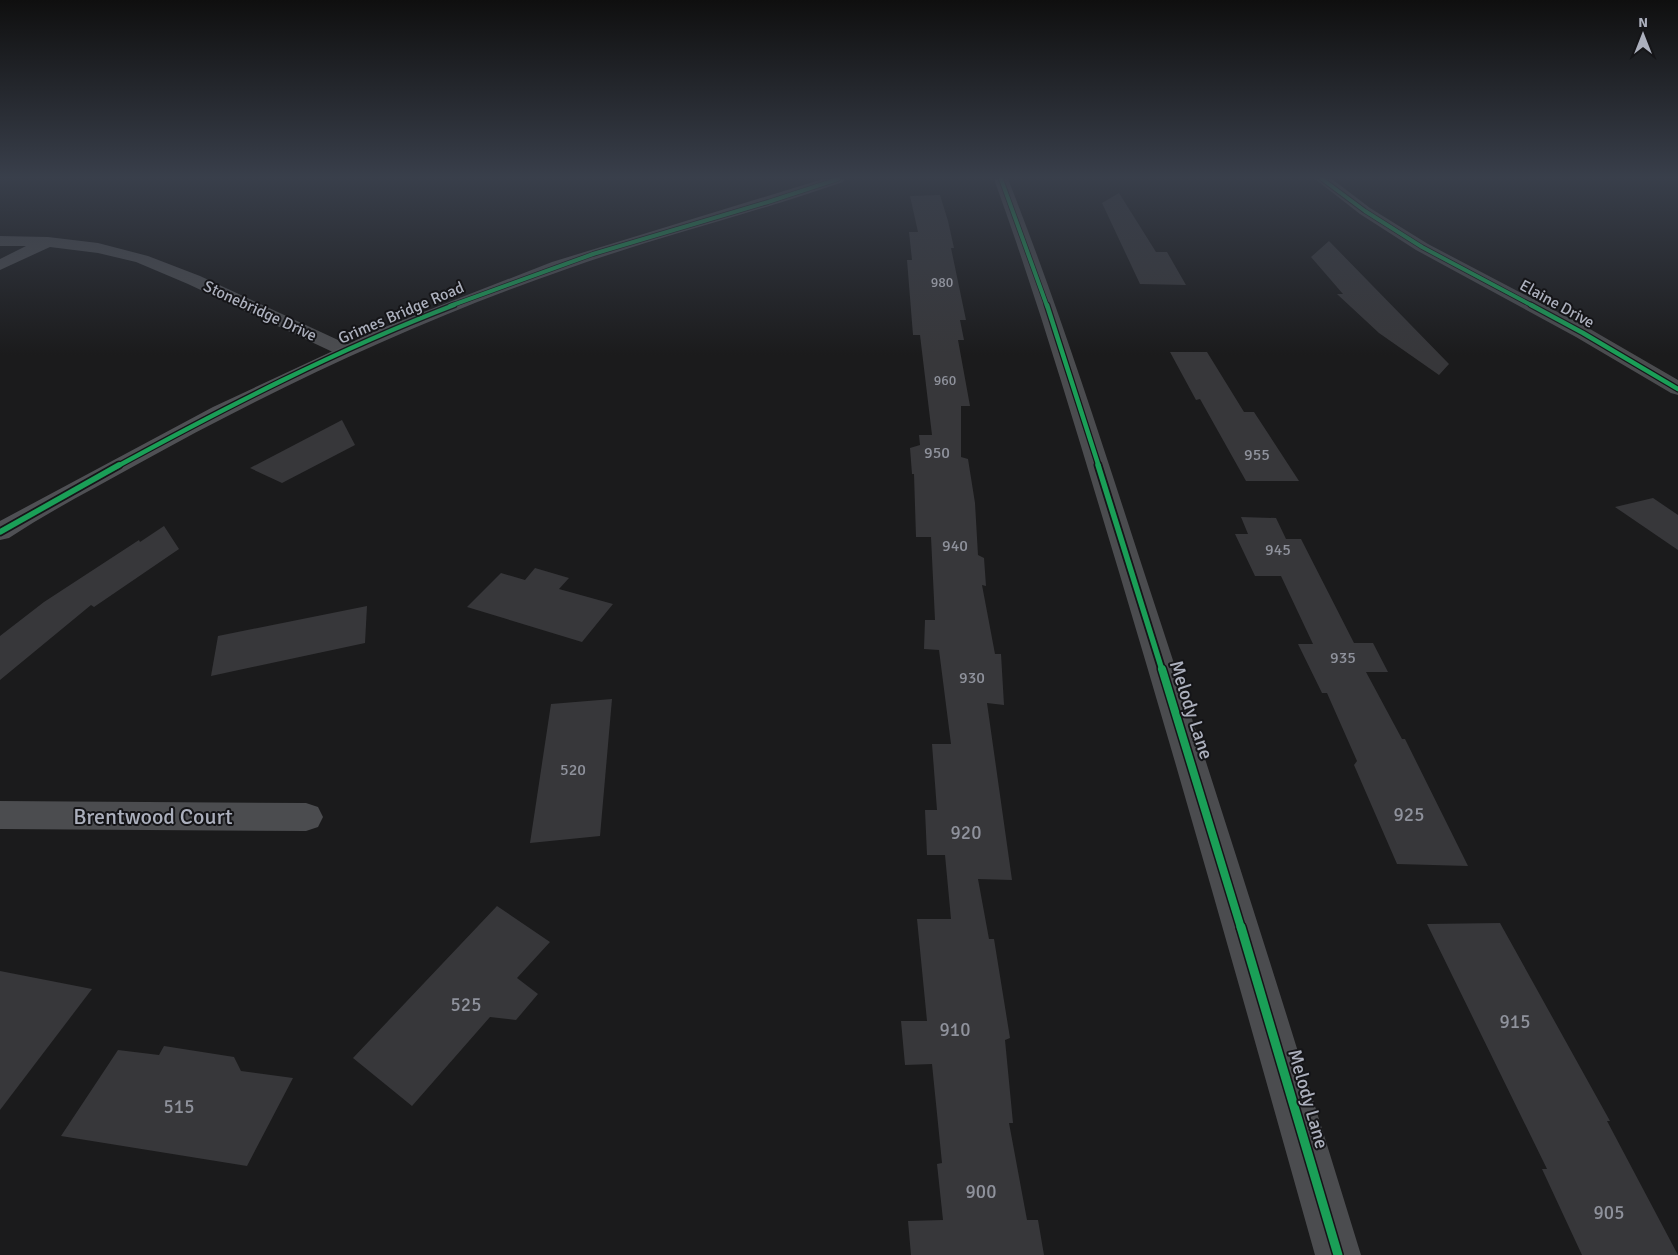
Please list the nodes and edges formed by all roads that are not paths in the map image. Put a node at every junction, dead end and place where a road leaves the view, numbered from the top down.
1 (653, 238) edge
2 (1023, 238) edge
3 (1407, 238) edge
4 (0, 241) edge
5 (48, 242) junction
6 (0, 265) edge
7 (344, 350) junction
8 (1678, 389) edge
9 (0, 532) edge
10 (0, 815) edge
11 (306, 818) dead end
12 (1338, 1255) edge

1 - 7 street, Grimes Bridge Road
2 - 12 street, Melody Lane
3 - 8 street, Elaine Drive
4 - 5 street, Stonebridge Drive
5 - 6 street
5 - 7 street, Stonebridge Drive
7 - 9 street, Grimes Bridge Road
10 - 11 street, Brentwood Court

